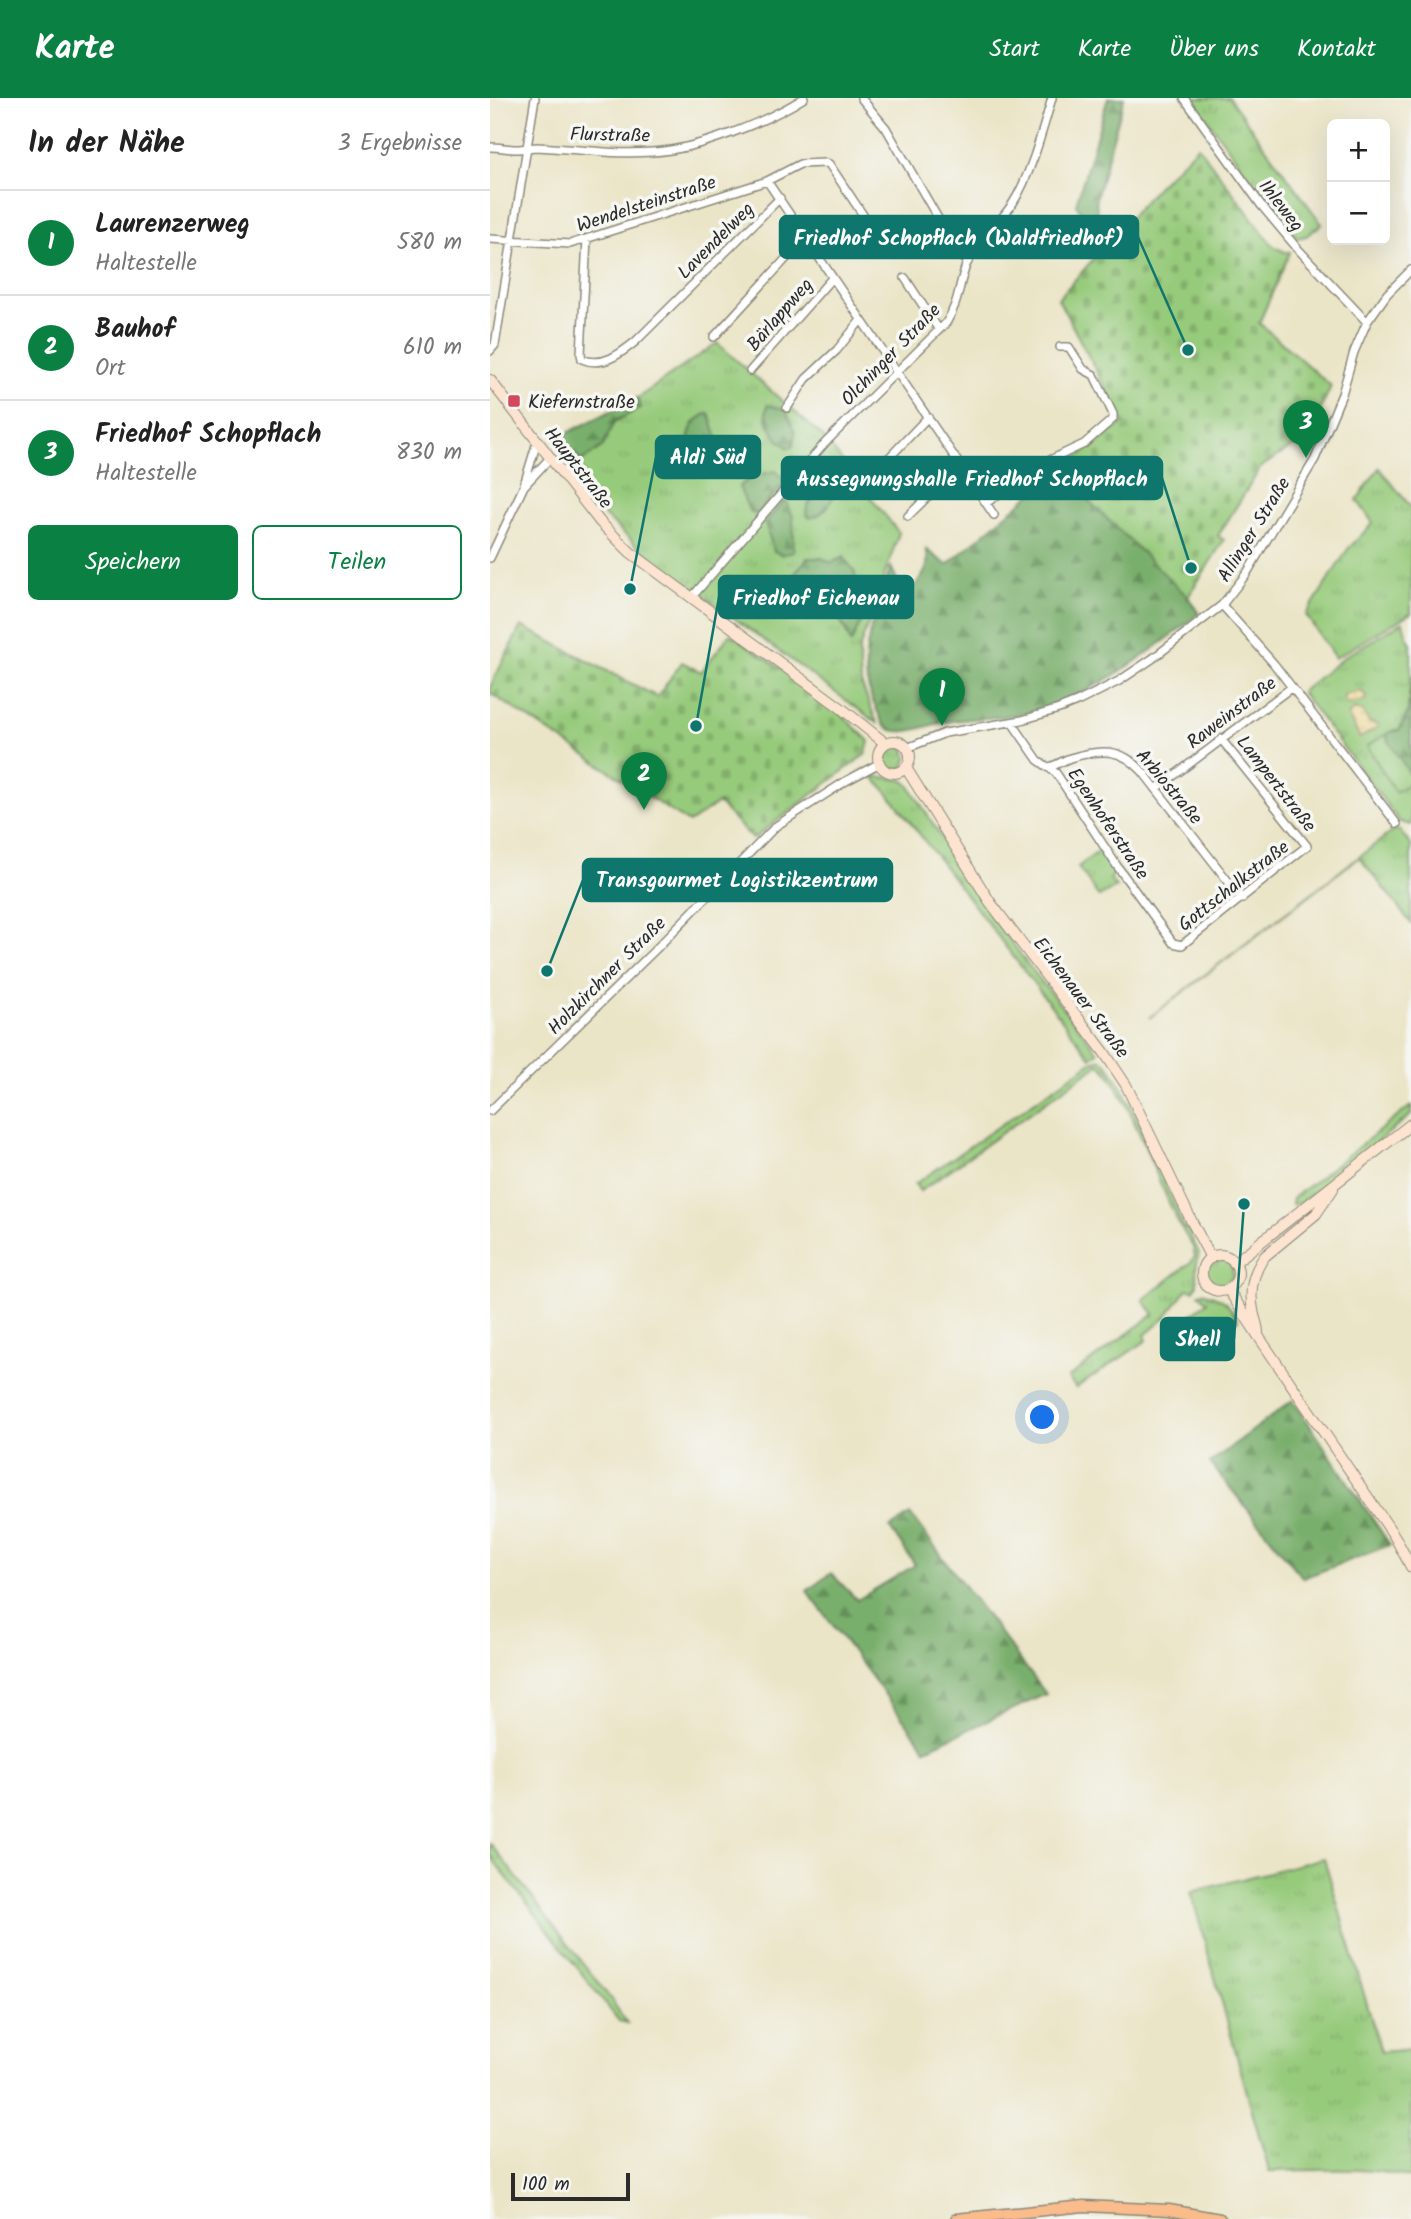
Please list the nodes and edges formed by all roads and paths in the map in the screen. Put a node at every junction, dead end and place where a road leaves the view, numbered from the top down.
1 (535, 98) edge
2 (804, 98) edge
3 (862, 98) edge
4 (1052, 98) edge
5 (1184, 98) edge
6 (490, 147) edge
7 (528, 148) junction
8 (767, 181) junction
9 (780, 198) junction
10 (806, 238) junction
11 (490, 239) edge
12 (587, 239) junction
13 (879, 239) dead end
14 (511, 240) junction
15 (968, 262) junction
16 (1411, 271) edge
17 (832, 278) junction
18 (905, 278) dead end
19 (861, 320) junction
20 (1367, 322) junction
21 (939, 330) junction
22 (714, 337) dead end
23 (1060, 347) dead end
24 (490, 351) edge
25 (750, 371) dead end
26 (897, 372) junction
27 (490, 380) edge
28 (787, 408) dead end
29 (928, 417) junction
30 (537, 442) junction
31 (550, 458) junction
32 (961, 465) junction
33 (866, 478) dead end
34 (523, 488) junction
35 (986, 503) junction
36 (994, 514) dead end
37 (908, 516) dead end
38 (490, 558) edge
39 (692, 597) junction
40 (1222, 605) junction
41 (1292, 687) junction
42 (1013, 722) junction
43 (1222, 739) junction
44 (885, 743) junction
45 (907, 748) junction
46 (878, 764) junction
47 (1048, 767) junction
48 (906, 768) junction
49 (1156, 789) junction
50 (1397, 824) dead end
51 (1307, 846) joint
52 (1242, 899) junction
53 (1177, 945) joint
54 (490, 1111) edge
55 (1411, 1124) edge
56 (1337, 1182) junction
57 (1211, 1258) junction
58 (1234, 1263) junction
59 (1228, 1289) junction
60 (1259, 1337) junction
61 (1411, 1567) edge
62 (956, 2219) edge
63 (1220, 2219) edge

1 - 7 street
2 - 7 street, Flurstraße
3 - 15 street
4 - 15 street, Olchinger Straße
5 - 20 street, Ihleweg
6 - 7 street, Flurstraße
7 - 14 street
8 - 9 street
8 - 12 street, Wendelsteinstraße
8 - 13 street, Wendelsteinstraße
9 - 10 street
9 - 12 street, Lavendelweg
10 - 17 street
10 - 22 street
11 - 14 street, Wendelsteinstraße
12 - 14 street, Wendelsteinstraße
14 - 24 street
15 - 21 street, Olchinger Straße
16 - 20 street, Allinger Straße
17 - 19 street
17 - 25 street, Bärlappweg
18 - 21 street
19 - 26 street
19 - 28 street
20 - 40 street, Allinger Straße
21 - 26 street, Olchinger Straße
23 - 35 street
26 - 29 street
26 - 39 street, Olchinger Straße
27 - 30 main road, Hauptstraße
29 - 32 street
29 - 33 street
30 - 31 main road, Hauptstraße
30 - 34 street
31 - 34 street
31 - 39 main road, Hauptstraße
32 - 35 street
32 - 37 street
34 - 38 street
35 - 36 street
39 - 44 main road, Hauptstraße
40 - 41 street
40 - 42 street, Allinger Straße
41 - 43 street, Raweinstraße
41 - 50 street
42 - 45 street, Allinger Straße
42 - 47 street, Egenhoferstraße
43 - 49 street, Raweinstraße
43 - 51 street, Lampertstraße
44 - 45 main road
44 - 46 main road
45 - 48 main road
46 - 48 main road
46 - 54 street, Holzkirchner Straße
47 - 49 street, Arbiostraße
47 - 53 street, Egenhoferstraße
48 - 57 main road, Eichenauer Straße
49 - 52 street, Arbiostraße
51 - 52 street, Gottschalkstraße
52 - 53 street, Gottschalkstraße
55 - 56 main road
56 - 58 main road
56 - 60 main road
57 - 58 main road
57 - 59 main road
58 - 59 main road
59 - 60 main road
60 - 61 main road
62 - 63 main road

